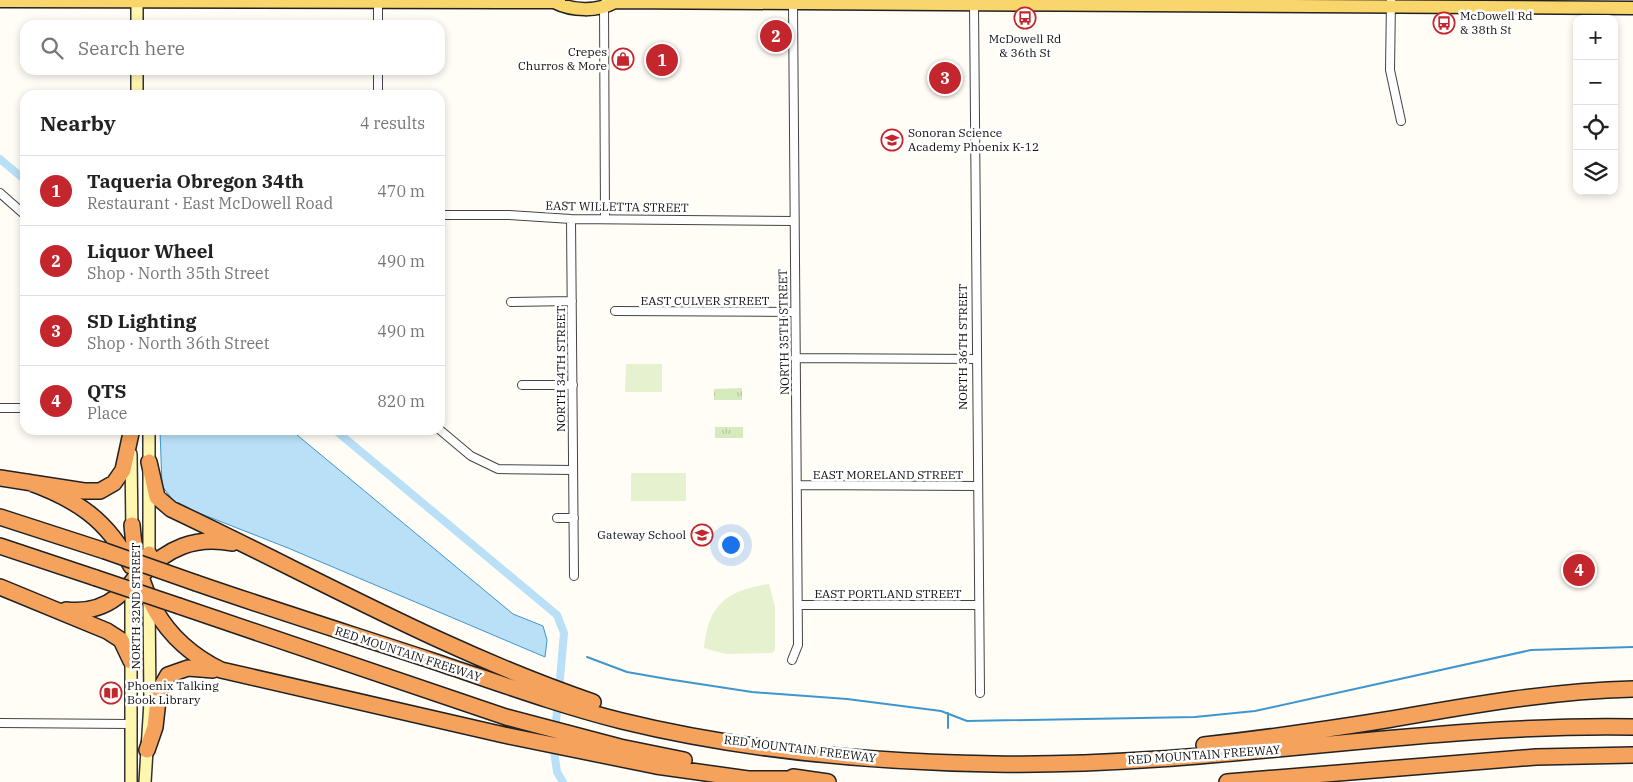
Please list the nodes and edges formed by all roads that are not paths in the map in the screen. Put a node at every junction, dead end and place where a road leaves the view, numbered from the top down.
1 (0, 1) edge
2 (137, 1) edge
3 (336, 1) edge
4 (556, 1) edge
5 (378, 2) junction
6 (974, 2) edge
7 (1184, 2) edge
8 (608, 3) edge
9 (793, 3) junction
10 (1391, 3) edge
11 (1631, 5) edge
12 (137, 20) edge
13 (378, 20) edge
14 (137, 75) edge
15 (378, 75) edge
16 (137, 90) edge
17 (378, 90) edge
18 (1401, 121) dead end
19 (0, 193) edge
20 (20, 211) edge
21 (445, 215) edge
22 (571, 219) junction
23 (605, 219) junction
24 (794, 221) junction
25 (572, 301) junction
26 (511, 302) dead end
27 (615, 311) dead end
28 (794, 312) junction
29 (795, 358) junction
30 (977, 359) junction
31 (522, 385) dead end
32 (573, 385) junction
33 (0, 408) edge
34 (20, 408) edge
35 (445, 434) edge
36 (130, 435) edge
37 (131, 435) edge
38 (150, 435) edge
39 (149, 462) junction
40 (573, 470) junction
41 (0, 478) edge
42 (28, 482) junction
43 (798, 485) junction
44 (978, 486) junction
45 (0, 517) edge
46 (557, 518) dead end
47 (574, 518) junction
48 (132, 525) joint
49 (0, 546) edge
50 (248, 548) junction
51 (138, 575) junction
52 (574, 576) dead end
53 (0, 587) edge
54 (149, 599) junction
55 (798, 605) junction
56 (978, 606) junction
57 (52, 608) junction
58 (149, 622) junction
59 (792, 660) dead end
60 (131, 661) junction
61 (221, 670) junction
62 (514, 681) junction
63 (1633, 689) edge
64 (980, 693) dead end
65 (0, 723) edge
66 (131, 724) junction
67 (1633, 727) edge
68 (588, 745) junction
69 (147, 750) junction
70 (1633, 755) edge
71 (1099, 762) junction
72 (1234, 781) edge
73 (131, 782) edge
74 (145, 782) edge
75 (828, 782) edge
76 (1227, 782) edge
77 (1247, 782) edge

1 - 2 main road
2 - 3 main road
2 - 12 main road
3 - 5 main road
4 - 5 main road
4 - 8 main road
5 - 13 street
6 - 7 main road
6 - 9 main road
6 - 30 street, NORTH 36TH STREET
7 - 10 main road
8 - 9 main road
8 - 23 street
9 - 24 street, NORTH 35TH STREET
10 - 11 main road
10 - 18 street
14 - 16 main road
15 - 17 street
19 - 20 street
21 - 22 street, EAST WILLETTA STREET
22 - 23 street, EAST WILLETTA STREET
22 - 25 street, NORTH 34TH STREET
23 - 24 street, EAST WILLETTA STREET
24 - 28 street, NORTH 35TH STREET
25 - 26 street
25 - 32 street, NORTH 34TH STREET
27 - 28 street, EAST CULVER STREET
28 - 29 street, NORTH 35TH STREET
29 - 30 street
29 - 43 street, NORTH 35TH STREET
30 - 44 street, NORTH 36TH STREET
31 - 32 street
32 - 40 street, NORTH 34TH STREET
33 - 34 street
35 - 40 street
36 - 42 highway
37 - 48 main road, NORTH 32ND STREET
38 - 39 main road, NORTH 32ND STREET
39 - 50 highway
39 - 51 main road, NORTH 32ND STREET
40 - 47 street, NORTH 34TH STREET
41 - 42 highway
42 - 51 highway
43 - 44 street, EAST MORELAND STREET
43 - 55 street, NORTH 35TH STREET
44 - 56 street, NORTH 36TH STREET
45 - 62 highway, RED MOUNTAIN FREEWAY, bridge
46 - 47 street
47 - 52 street, NORTH 34TH STREET
48 - 51 highway
49 - 68 highway, bridge
50 - 51 highway
50 - 62 highway
51 - 54 highway
51 - 57 highway
51 - 58 highway
51 - 60 main road, NORTH 32ND STREET
53 - 57 highway
54 - 58 main road, NORTH 32ND STREET
54 - 61 highway
55 - 56 street, EAST PORTLAND STREET
55 - 59 street, NORTH 35TH STREET
56 - 64 street, NORTH 36TH STREET
57 - 60 highway
58 - 69 main road, NORTH 32ND STREET
60 - 66 main road, NORTH 32ND STREET
61 - 68 highway
61 - 69 highway
62 - 71 highway, RED MOUNTAIN FREEWAY
63 - 71 highway
65 - 66 street
66 - 73 main road, NORTH 32ND STREET
67 - 71 highway, RED MOUNTAIN FREEWAY
68 - 75 highway
69 - 74 main road, NORTH 32ND STREET
70 - 72 highway
72 - 76 highway
72 - 77 highway

